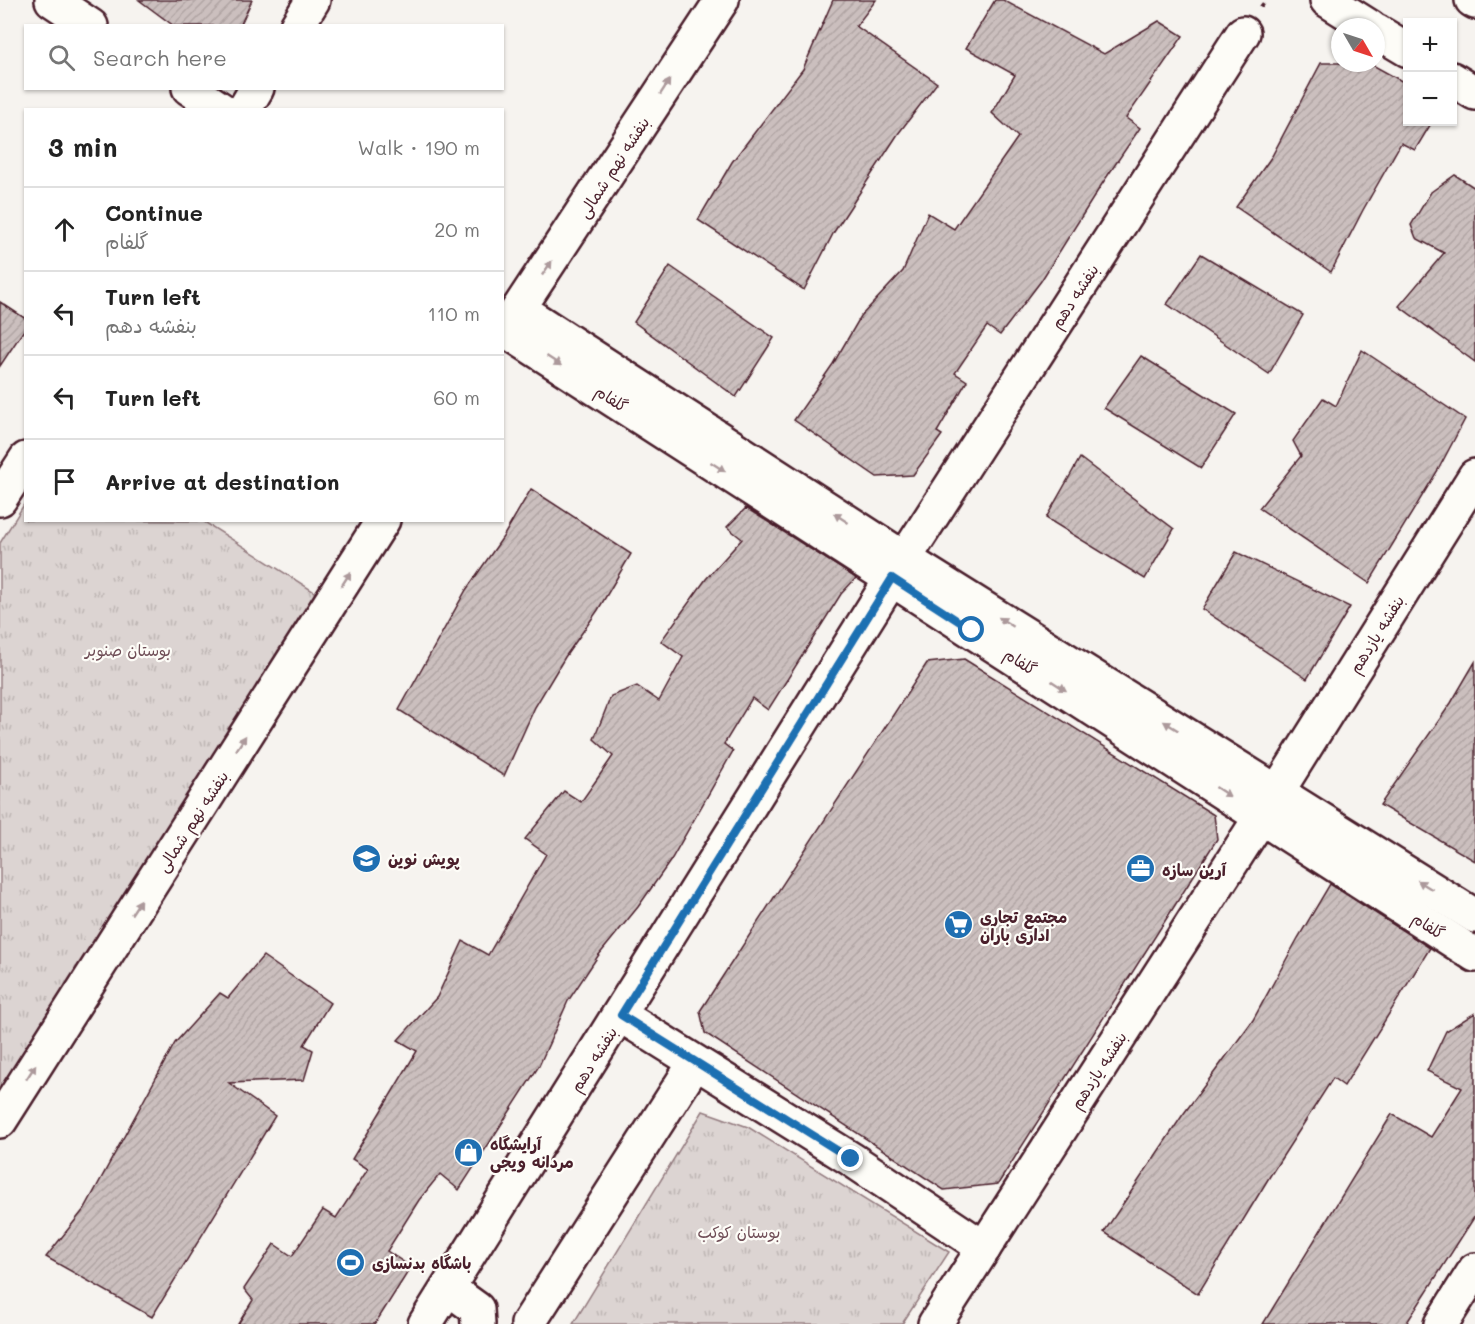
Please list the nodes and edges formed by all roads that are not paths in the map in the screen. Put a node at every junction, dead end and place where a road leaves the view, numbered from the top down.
1 (52, 0) edge
2 (313, 0) edge
3 (722, 0) edge
4 (1327, 0) edge
5 (1356, 18) edge
6 (88, 24) edge
7 (298, 24) edge
8 (1243, 33) dead end
9 (1385, 37) edge
10 (1403, 48) edge
11 (1457, 82) edge
12 (192, 90) edge
13 (256, 90) edge
14 (1475, 93) edge
15 (219, 108) edge
16 (245, 108) edge
17 (509, 324) edge
18 (24, 462) edge
19 (1475, 476) edge
20 (0, 499) edge
21 (382, 522) edge
22 (899, 569) junction
23 (1269, 804) junction
24 (1475, 916) edge
25 (1475, 955) edge
26 (621, 1015) junction
27 (695, 1063) junction
28 (0, 1121) edge
29 (984, 1248) junction
30 (1475, 1270) edge
31 (448, 1288) junction
32 (425, 1324) edge
33 (478, 1324) edge
34 (528, 1324) edge
35 (935, 1324) edge
36 (1441, 1324) edge

1 - 6 street
2 - 7 street
17 -> 3 street, بنفشه نهم شمالی
4 - 5 street
8 - 22 street, بنفشه دهم
9 - 10 street
11 - 14 street
12 - 15 street
13 - 16 street
17 - 22 street, گلفام
18 - 20 street
19 - 23 street, بنفشه یازدهم
28 -> 21 street, بنفشه نهم شمالی
22 - 23 street, گلفام
22 - 26 street, بنفشه دهم
24 -> 23 street, گلفام
23 - 25 street, گلفام
23 - 29 street, بنفشه یازدهم
26 - 27 street
26 - 31 street, بنفشه دهم
27 - 29 street
27 - 34 street
29 - 35 street, بنفشه یازدهم
30 - 36 street
31 - 32 street, بنفشه دهم
31 - 33 street

